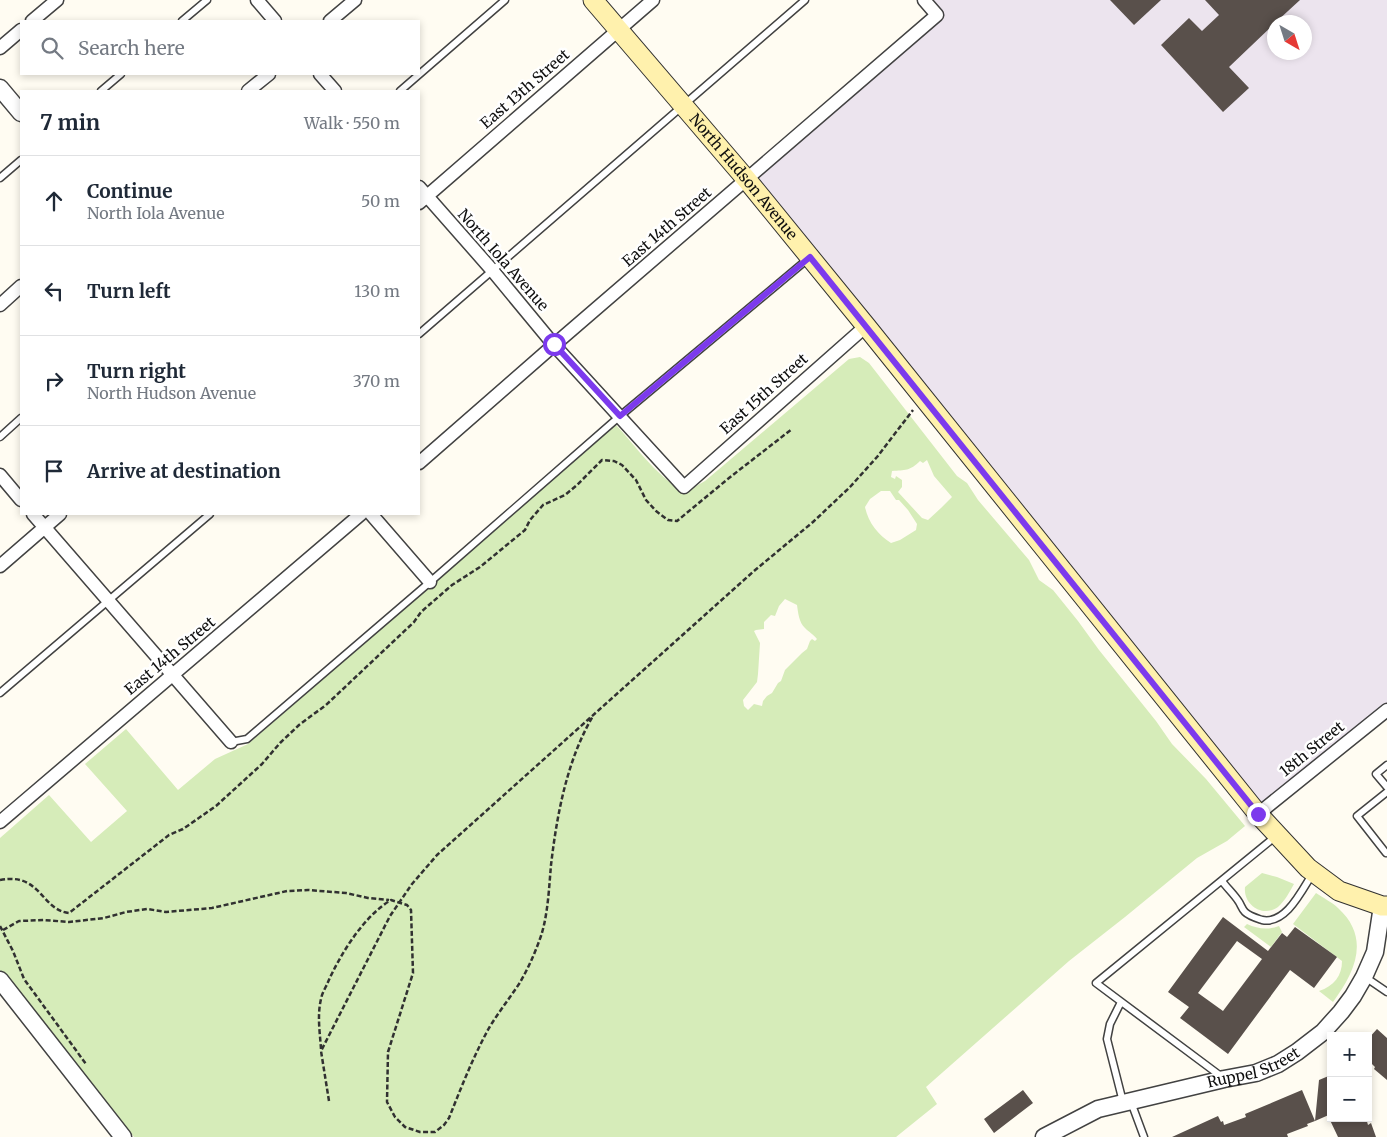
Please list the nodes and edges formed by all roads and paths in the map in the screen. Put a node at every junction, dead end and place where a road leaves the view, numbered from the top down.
1 (57, 0) edge
2 (207, 0) edge
3 (257, 0) edge
4 (355, 0) edge
5 (505, 0) edge
6 (593, 0) edge
7 (653, 0) edge
8 (806, 0) edge
9 (924, 0) edge
10 (33, 20) edge
11 (183, 20) edge
12 (274, 20) edge
13 (331, 20) edge
14 (619, 30) junction
15 (20, 31) edge
16 (0, 48) edge
17 (420, 74) edge
18 (120, 75) edge
19 (268, 75) edge
20 (321, 75) edge
21 (418, 75) edge
22 (0, 88) edge
23 (102, 90) edge
24 (249, 90) edge
25 (334, 90) edge
26 (401, 90) edge
27 (683, 105) junction
28 (20, 112) edge
29 (20, 161) edge
30 (0, 178) edge
31 (747, 180) junction
32 (421, 196) edge
33 (810, 257) junction
34 (492, 270) junction
35 (20, 287) edge
36 (0, 305) edge
37 (866, 326) junction
38 (420, 333) edge
39 (554, 344) junction
40 (923, 397) junction
41 (620, 416) junction
42 (20, 419) edge
43 (792, 429) dead end
44 (0, 437) edge
45 (420, 462) edge
46 (0, 475) edge
47 (684, 487) joint
48 (20, 499) edge
49 (34, 515) edge
50 (59, 515) edge
51 (209, 515) edge
52 (360, 515) edge
53 (372, 515) edge
54 (45, 527) junction
55 (0, 566) edge
56 (430, 582) junction
57 (108, 600) junction
58 (173, 675) junction
59 (0, 693) edge
60 (1387, 710) edge
61 (595, 713) junction
62 (231, 742) joint
63 (1387, 765) edge
64 (1387, 788) edge
65 (1387, 792) edge
66 (1258, 814) junction
67 (0, 822) edge
68 (1278, 835) junction
69 (1386, 853) edge
70 (1314, 872) junction
71 (0, 880) edge
72 (1222, 881) junction
73 (391, 900) junction
74 (400, 902) junction
75 (1384, 906) edge
76 (0, 926) edge
77 (3, 930) junction
78 (1364, 977) junction
79 (0, 980) edge
80 (1387, 992) edge
81 (1121, 1002) junction
82 (321, 1051) junction
83 (87, 1066) dead end
84 (1224, 1079) junction
85 (329, 1101) dead end
86 (1127, 1102) junction
87 (124, 1137) edge
88 (1044, 1137) edge
89 (1144, 1137) edge

1 - 10 street
2 - 11 lane
3 - 12 street
4 - 13 street
5 - 17 lane
6 - 14 main road, North Hudson Avenue
7 - 14 street, East 13th Street
8 - 27 lane
9 - 31 street, East 14th Street
14 - 27 main road, North Hudson Avenue
14 - 32 street, East 13th Street
15 - 16 street
18 - 23 lane
19 - 24 street
20 - 25 street
21 - 26 lane
22 - 28 street
27 - 31 main road, North Hudson Avenue
27 - 34 lane
29 - 30 lane
31 - 33 main road, North Hudson Avenue
31 - 39 street, East 14th Street
32 - 34 street, North Iola Avenue
33 - 37 main road, North Hudson Avenue
33 - 41 lane
34 - 38 lane
34 - 39 street, North Iola Avenue
35 - 36 street
37 - 40 main road, North Hudson Avenue
37 - 47 street, East 15th Street
39 - 41 street, North Iola Avenue
39 - 45 street, East 14th Street
40 - 61 path
40 - 66 main road, North Hudson Avenue
41 - 47 street, North Iola Avenue
41 - 56 lane
42 - 44 lane
43 - 71 path
46 - 48 street
49 - 54 street
50 - 54 street
51 - 57 lane
52 - 58 street, East 14th Street
53 - 56 street
54 - 55 street
54 - 57 street
56 - 62 lane
57 - 58 street
57 - 59 lane
58 - 62 street
58 - 67 street, East 14th Street
60 - 66 street, 18th Street
61 - 74 path
61 - 74 path
63 - 64 lane
65 - 69 lane
66 - 68 main road, North Hudson Avenue
68 - 70 main road, North Hudson Avenue
68 - 72 lane
70 - 72 lane
70 - 75 main road, North Hudson Avenue
72 - 81 lane
73 - 74 path
73 - 77 path
73 - 82 path
74 - 82 path
75 - 78 street, Ruppel Street
76 - 77 path
77 - 83 path
78 - 80 lane
78 - 84 street, Ruppel Street
79 - 87 street
81 - 84 lane
81 - 86 lane
82 - 85 path
84 - 86 street, Ruppel Street
86 - 88 street, Ruppel Street
86 - 89 lane

